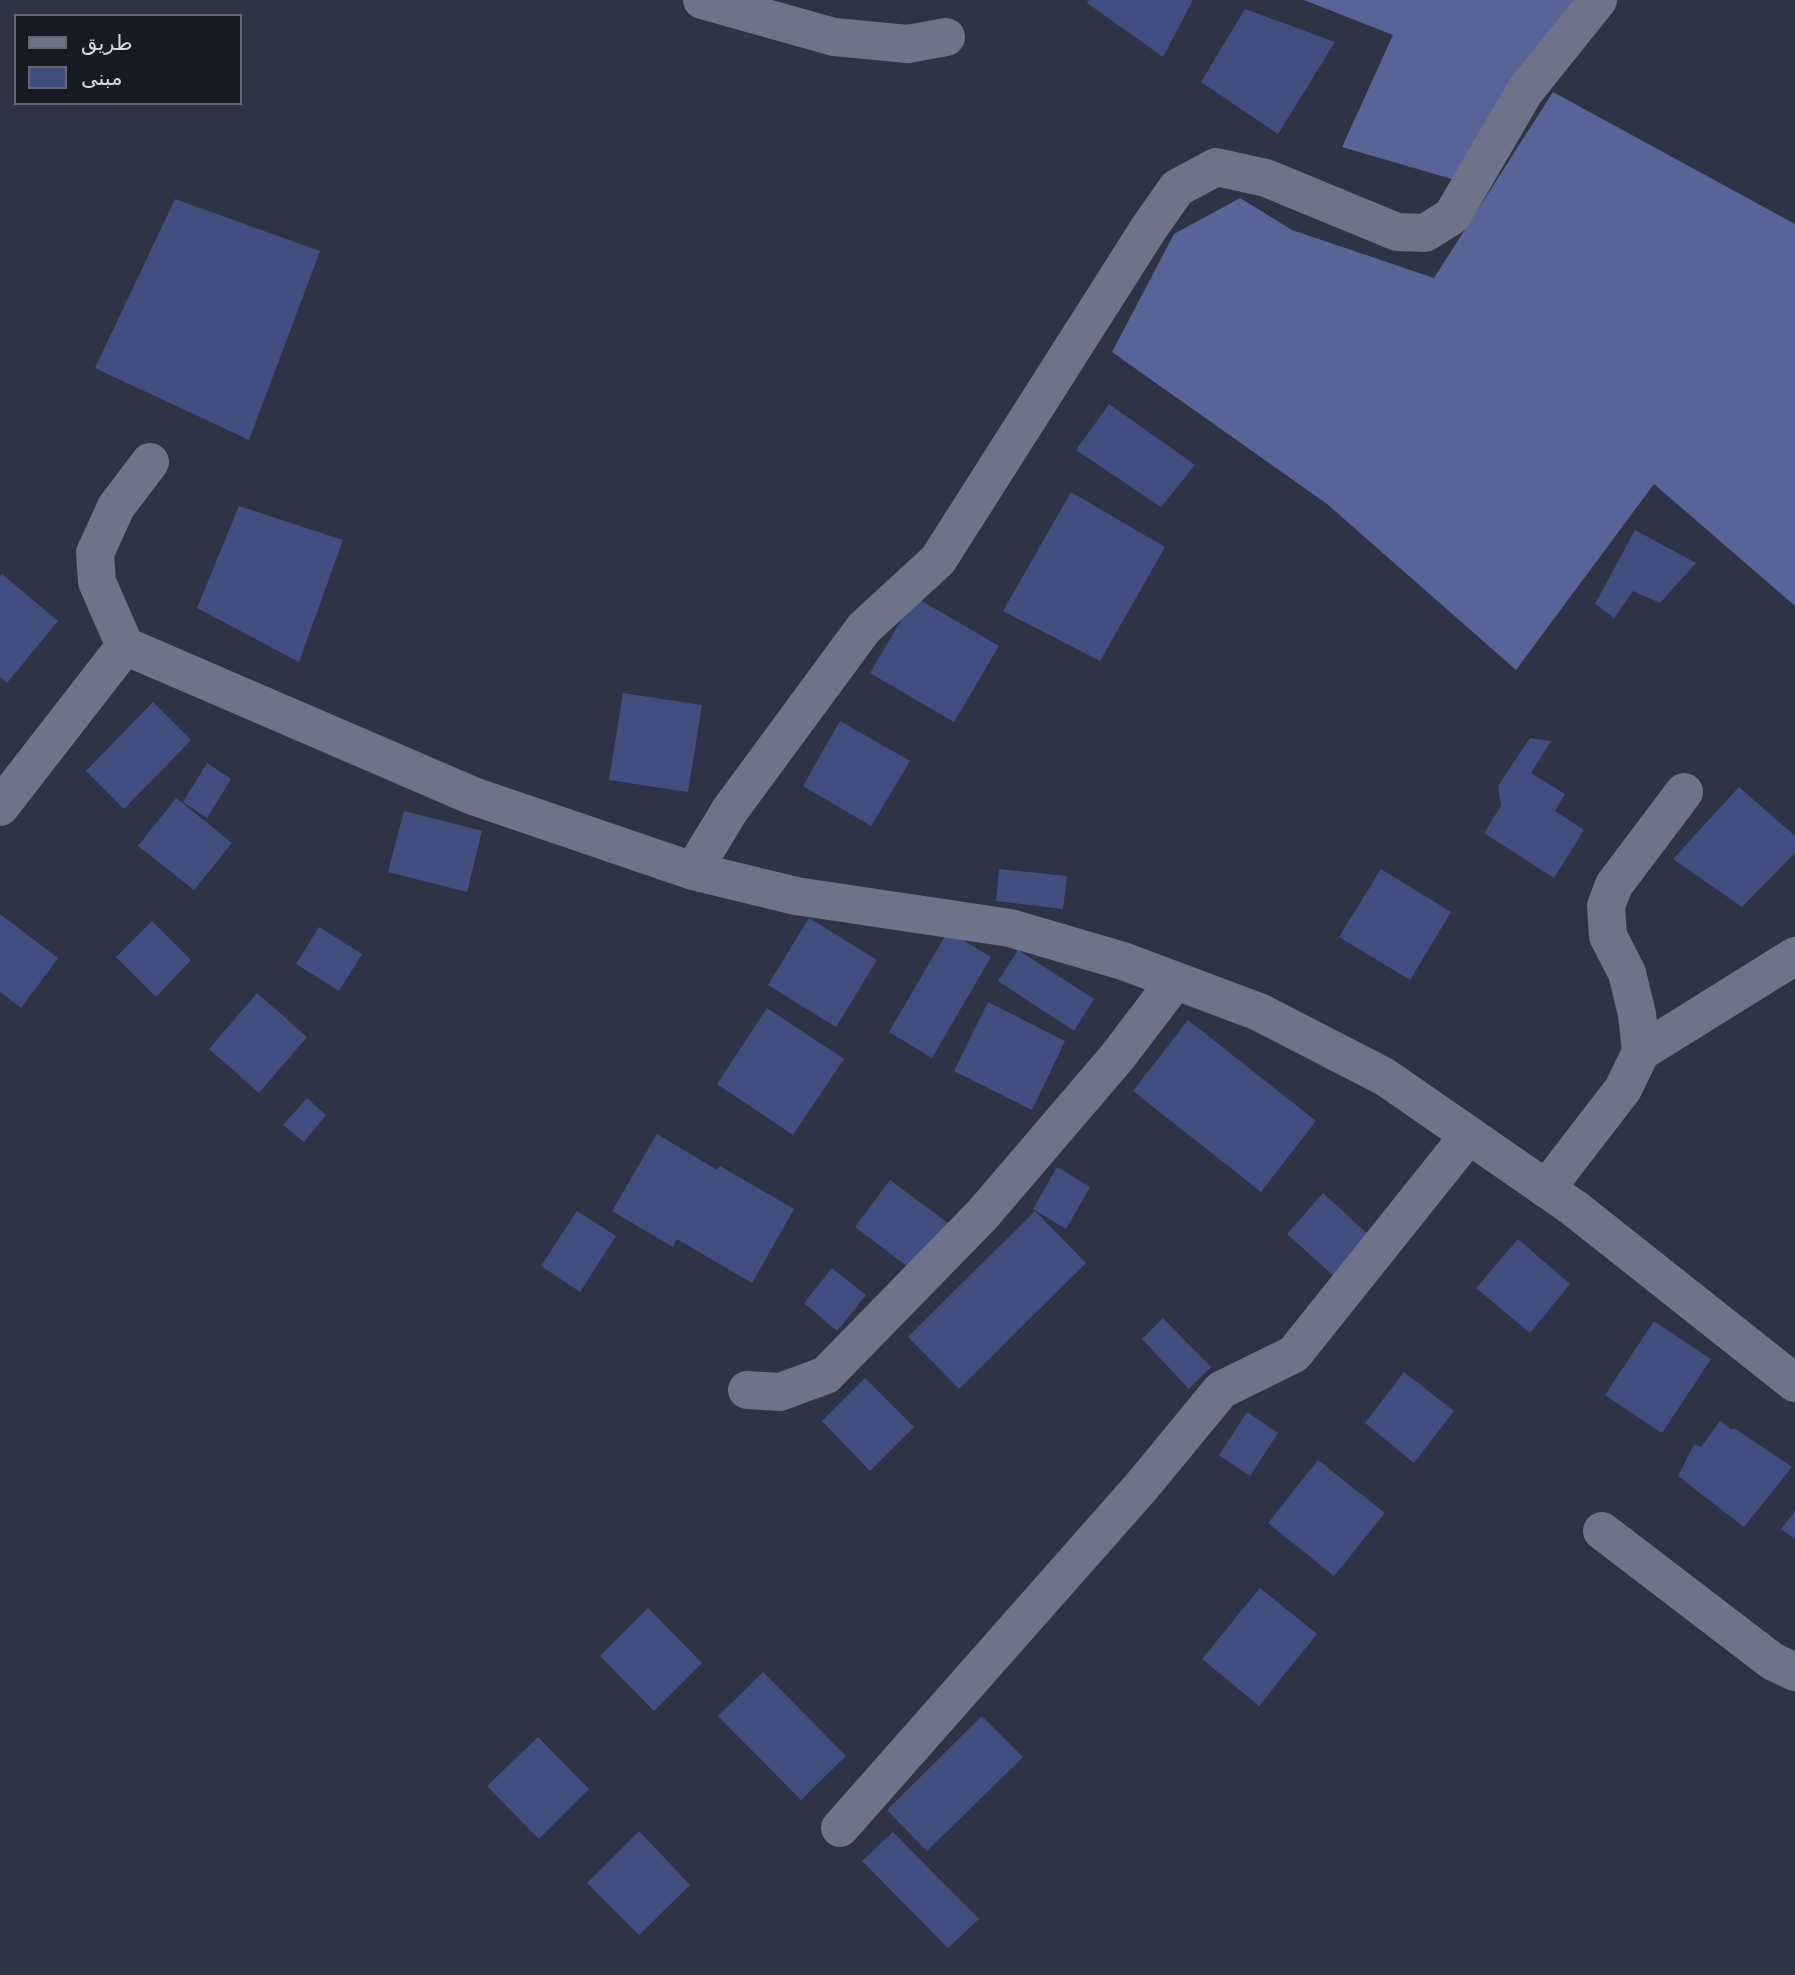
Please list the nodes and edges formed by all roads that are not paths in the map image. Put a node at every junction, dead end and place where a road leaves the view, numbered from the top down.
1 (702, 0) edge
2 (1598, 0) edge
3 (946, 37) dead end
4 (150, 462) dead end
5 (125, 646) junction
6 (1685, 792) dead end
7 (0, 807) edge
8 (693, 871) junction
9 (1795, 956) edge
10 (1175, 981) junction
11 (1641, 1052) junction
12 (1469, 1135) junction
13 (1546, 1189) junction
14 (1795, 1383) edge
15 (747, 1390) dead end
16 (1602, 1531) dead end
17 (1795, 1672) edge
18 (840, 1828) dead end

1 - 3 street
2 - 8 street
4 - 5 street
5 - 7 street
5 - 8 street
6 - 11 street
8 - 10 street
9 - 11 street
10 - 12 street
10 - 15 street
11 - 13 street
12 - 13 street
12 - 18 street
13 - 14 street
16 - 17 street

